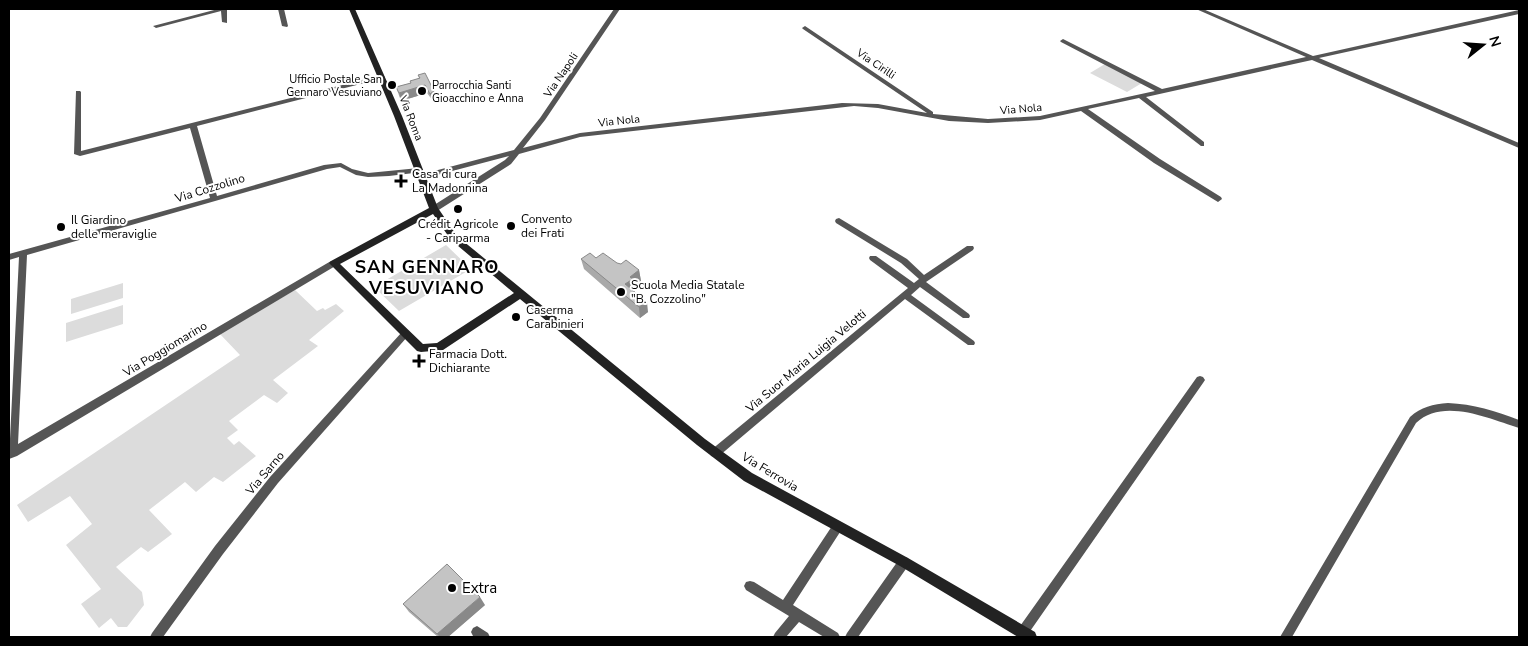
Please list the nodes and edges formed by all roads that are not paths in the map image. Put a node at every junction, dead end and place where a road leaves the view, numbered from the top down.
1 (224, 9) edge
2 (281, 9) edge
3 (352, 9) edge
4 (617, 9) edge
5 (1199, 9) edge
6 (1518, 13) edge
7 (225, 22) dead end
8 (156, 26) dead end
9 (286, 26) dead end
10 (805, 28) dead end
11 (1063, 41) dead end
12 (1312, 58) junction
13 (382, 77) junction
14 (78, 92) dead end
15 (1161, 92) junction
16 (1141, 96) junction
17 (1083, 109) junction
18 (936, 117) junction
19 (193, 126) junction
20 (1201, 144) dead end
21 (1519, 146) edge
22 (517, 151) junction
23 (421, 174) junction
24 (214, 199) junction
25 (1218, 199) dead end
26 (434, 209) junction
27 (838, 221) dead end
28 (970, 248) dead end
29 (23, 253) junction
30 (9, 257) edge
31 (873, 258) dead end
32 (334, 263) junction
33 (919, 283) junction
34 (520, 294) junction
35 (904, 295) junction
36 (966, 316) dead end
37 (405, 334) junction
38 (971, 343) dead end
39 (1200, 380) dead end
40 (1519, 424) edge
41 (715, 453) junction
42 (11, 454) edge
43 (838, 526) junction
44 (904, 562) junction
45 (750, 586) dead end
46 (785, 607) junction
47 (797, 615) junction
48 (1026, 635) edge
49 (156, 637) edge
50 (779, 637) edge
51 (834, 637) edge
52 (851, 637) edge
53 (1286, 637) edge

1 - 7 street
1 - 8 street
2 - 9 street
3 - 13 main road, Via Roma
4 - 22 street, Via Napoli
5 - 12 street
6 - 12 street, Via Nola
10 - 18 street, Via Cirilli
11 - 15 street
12 - 15 street, Via Nola
12 - 21 street
13 - 19 street
13 - 23 main road, Via Roma
14 - 19 street
15 - 16 street, Via Nola
16 - 17 street, Via Nola
16 - 20 street
17 - 18 street, Via Nola
17 - 25 street
18 - 22 street, Via Nola
19 - 24 street
22 - 23 street, Via Nola
22 - 26 street, Via Napoli
23 - 24 street, Via Cozzolino
23 - 26 main road, Via Roma
24 - 29 street, Via Cozzolino
26 - 32 main road
26 - 34 main road, Via Roma
27 - 33 street
28 - 33 street, Via Suor Maria Luigia Velotti
29 - 30 street, Via Cozzolino
29 - 42 street
31 - 33 street
32 - 37 main road
32 - 42 street, Via Poggiomarino
33 - 35 street, Via Suor Maria Luigia Velotti
33 - 36 street
34 - 37 main road
34 - 41 main road, Via Ferrovia
35 - 38 street
35 - 41 street, Via Suor Maria Luigia Velotti
37 - 49 street, Via Sarno
39 - 48 street
40 - 53 street
41 - 43 main road, Via Ferrovia
43 - 44 main road, Via Ferrovia
43 - 46 street
44 - 48 main road, Via Ferrovia
44 - 52 street
45 - 46 street
46 - 47 street
47 - 50 street
47 - 51 street

